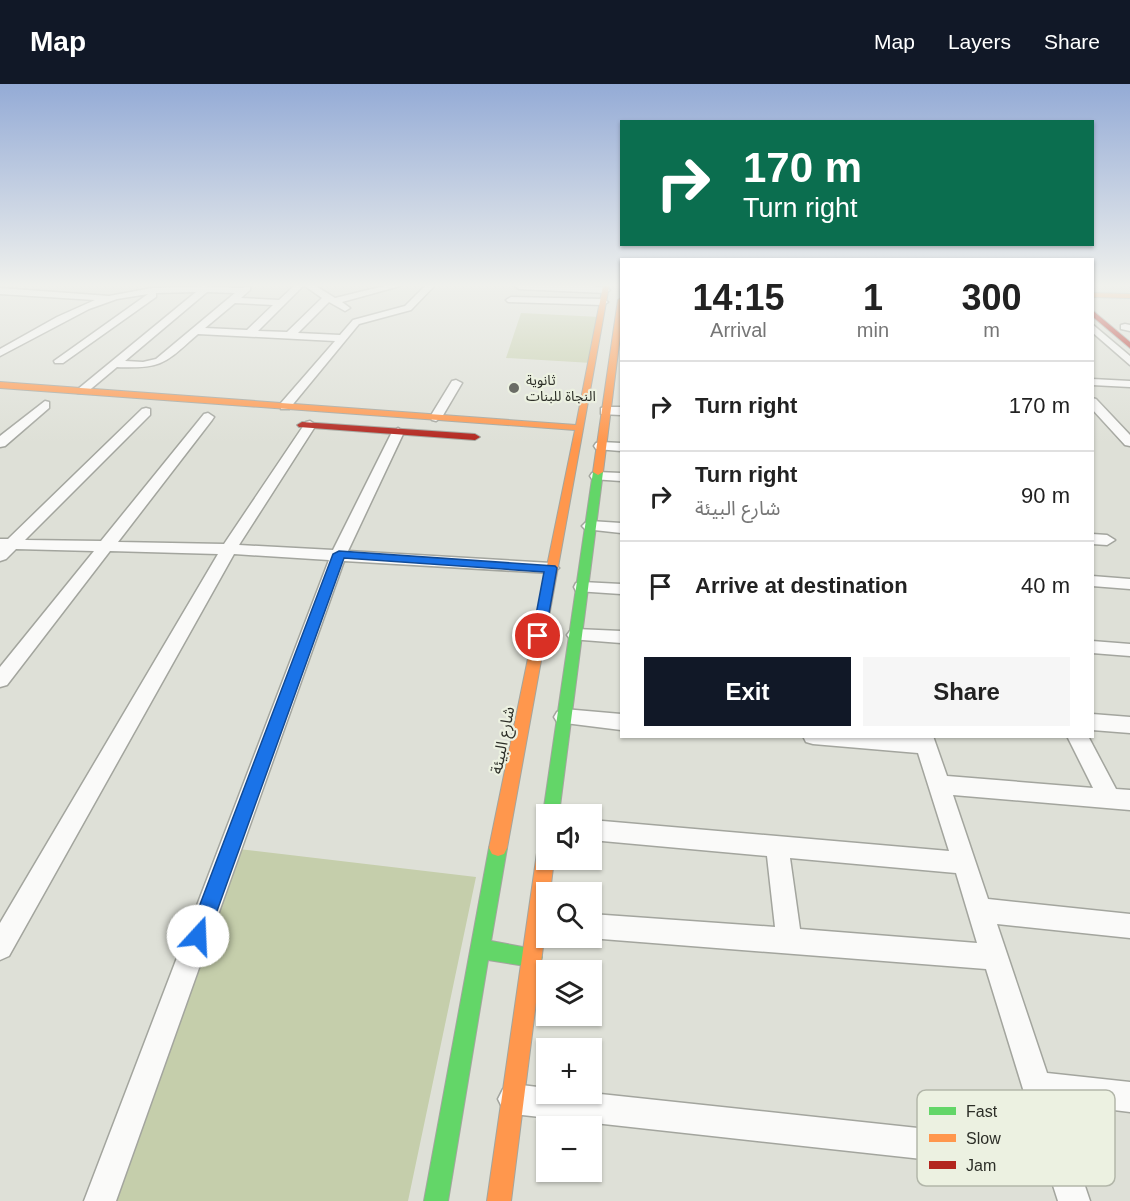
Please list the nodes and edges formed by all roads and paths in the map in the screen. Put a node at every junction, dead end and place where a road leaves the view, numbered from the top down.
1 (29, 338) edge
2 (91, 338) edge
3 (146, 338) edge
4 (187, 338) edge
5 (343, 338) edge
6 (596, 338) edge
7 (618, 338) edge
8 (1113, 338) edge
9 (0, 353) edge
10 (617, 359) edge
11 (59, 361) dead end
12 (1130, 362) edge
13 (114, 364) junction
14 (615, 380) edge
15 (1094, 382) edge
16 (456, 383) dead end
17 (1130, 384) edge
18 (0, 385) edge
19 (82, 391) junction
20 (22, 403) dead end
21 (1094, 404) edge
22 (51, 405) joint
23 (285, 406) junction
24 (124, 410) dead end
25 (606, 411) junction
26 (620, 411) edge
27 (151, 413) joint
28 (187, 415) dead end
29 (214, 417) joint
30 (436, 417) junction
31 (287, 423) dead end
32 (310, 425) junction
33 (580, 428) junction
34 (398, 432) junction
35 (488, 438) dead end
36 (1130, 442) edge
37 (0, 443) edge
38 (601, 446) junction
39 (620, 447) edge
40 (597, 476) junction
41 (620, 477) edge
42 (590, 526) junction
43 (620, 528) edge
44 (6, 544) edge
45 (104, 546) junction
46 (229, 549) junction
47 (339, 554) junction
48 (0, 556) edge
49 (551, 568) junction
50 (1094, 581) edge
51 (1130, 584) edge
52 (582, 587) junction
53 (620, 589) edge
54 (576, 635) junction
55 (620, 638) edge
56 (1094, 647) edge
57 (1130, 650) edge
58 (0, 680) edge
59 (564, 717) junction
60 (620, 722) edge
61 (1094, 722) edge
62 (1130, 725) edge
63 (857, 738) edge
64 (1078, 738) edge
65 (924, 741) edge
66 (939, 785) junction
67 (1119, 799) edge
68 (552, 804) edge
69 (602, 831) edge
70 (777, 846) junction
71 (964, 863) junction
72 (978, 910) junction
73 (1130, 926) edge
74 (602, 927) edge
75 (536, 941) edge
76 (789, 941) junction
77 (0, 947) edge
78 (479, 949) junction
79 (532, 957) junction
80 (995, 957) junction
81 (1036, 1086) junction
82 (1037, 1090) edge
83 (1070, 1090) edge
84 (1115, 1095) edge
85 (1130, 1097) edge
86 (513, 1099) junction
87 (917, 1143) edge
88 (1069, 1186) edge
89 (100, 1201) edge
90 (436, 1201) edge
91 (499, 1201) edge
92 (1074, 1201) edge

1 - 9 street
2 - 11 street
3 - 13 street
4 - 13 street
5 - 23 street
6 - 33 street, شارع البيئة
7 - 10 street
8 - 12 street
10 - 14 street
13 - 19 street
14 - 25 street
15 - 17 street
16 - 30 street
18 - 19 street
19 - 23 street
20 - 22 street
21 - 36 street
22 - 37 street
23 - 30 street
24 - 27 street
25 - 26 street
25 - 38 street
27 - 44 street
28 - 29 street
29 - 45 street
30 - 33 street
31 - 32 street
32 - 34 street
32 - 46 street
33 - 49 street, شارع البيئة
34 - 35 street
34 - 47 street
38 - 39 street
38 - 40 street
40 - 41 street
40 - 42 street
42 - 43 street
42 - 52 street
44 - 45 street
44 - 48 street
45 - 46 street
45 - 58 street
46 - 47 street
46 - 77 street
47 - 49 street
47 - 89 street
49 - 78 street, شارع البيئة
50 - 51 street
52 - 53 street
52 - 54 street
54 - 55 street
54 - 59 street
56 - 57 street
59 - 60 street
59 - 68 street
61 - 62 street
63 - 65 street
64 - 67 street
65 - 66 street
66 - 67 street
66 - 71 street
69 - 70 street
70 - 71 street
70 - 76 street
71 - 72 street
72 - 73 street
72 - 80 street
74 - 76 street
75 - 79 street
76 - 80 street
78 - 79 street
78 - 90 street, شارع البيئة
79 - 86 street
80 - 81 street
81 - 82 street
81 - 83 street
84 - 85 street
86 - 87 street
86 - 91 street
88 - 92 street

